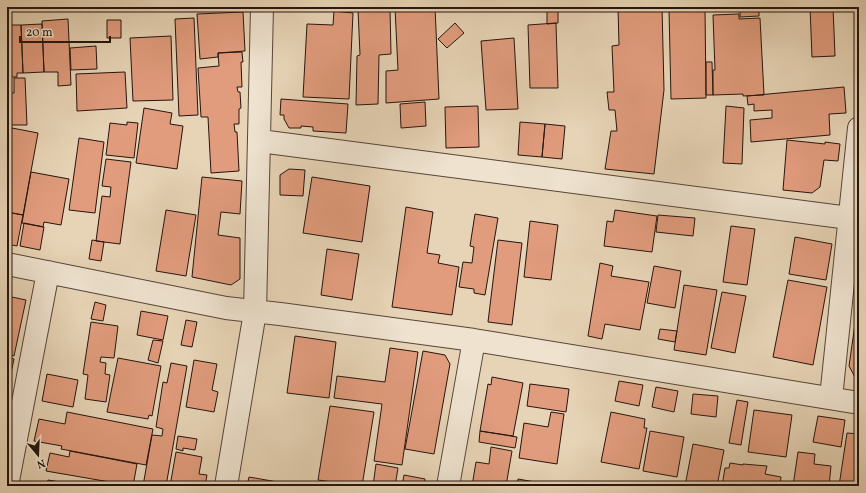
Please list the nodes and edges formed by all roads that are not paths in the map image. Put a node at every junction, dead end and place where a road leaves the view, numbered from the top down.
1 (262, 7) edge
2 (859, 128) edge
3 (260, 141) junction
4 (854, 217) edge
5 (7, 264) edge
6 (48, 272) junction
7 (255, 312) junction
8 (474, 340) junction
9 (831, 398) junction
10 (859, 403) edge
11 (8, 486) edge
12 (226, 486) edge
13 (448, 486) edge

1 - 3 street
2 - 4 street
3 - 4 street
3 - 7 street
4 - 9 street
5 - 6 street
6 - 7 street
6 - 11 street
7 - 8 street
7 - 12 street
8 - 9 street
8 - 13 street
9 - 10 street

